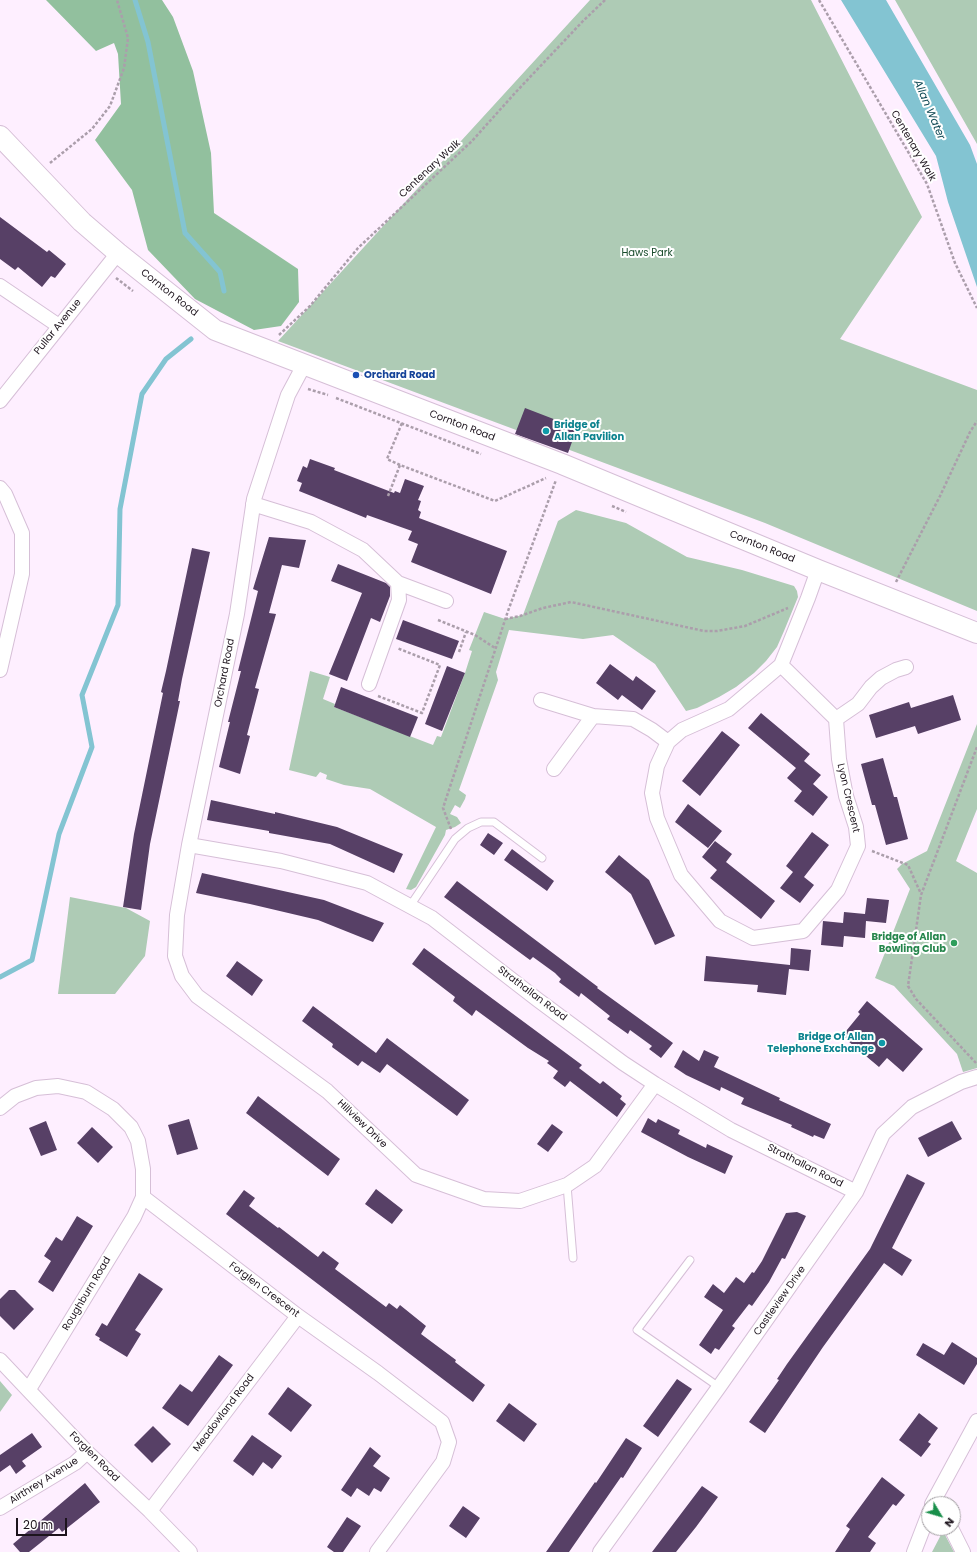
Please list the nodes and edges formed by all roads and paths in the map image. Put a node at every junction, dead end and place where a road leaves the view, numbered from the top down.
1 (117, 0) edge
2 (605, 0) edge
3 (819, 0) edge
4 (0, 136) edge
5 (36, 175) junction
6 (118, 253) junction
7 (0, 286) edge
8 (977, 308) edge
9 (59, 326) junction
10 (264, 349) junction
11 (304, 365) junction
12 (0, 401) edge
13 (410, 406) junction
14 (977, 421) edge
15 (400, 465) junction
16 (560, 469) junction
17 (0, 488) edge
18 (388, 496) dead end
19 (253, 504) junction
20 (818, 570) junction
21 (398, 583) junction
22 (808, 598) junction
23 (888, 598) junction
24 (446, 601) dead end
25 (505, 619) junction
26 (438, 620) dead end
27 (466, 632) junction
28 (977, 633) edge
29 (391, 646) dead end
30 (495, 648) junction
31 (459, 652) dead end
32 (781, 665) junction
33 (906, 667) dead end
34 (0, 670) edge
35 (369, 684) dead end
36 (378, 696) dead end
37 (541, 700) dead end
38 (593, 716) junction
39 (836, 720) junction
40 (668, 742) junction
41 (977, 747) edge
42 (554, 770) dead end
43 (455, 839) junction
44 (189, 845) junction
45 (858, 846) junction
46 (542, 858) dead end
47 (921, 895) junction
48 (410, 906) junction
49 (977, 1063) edge
50 (977, 1077) edge
51 (655, 1084) junction
52 (0, 1108) edge
53 (567, 1185) junction
54 (856, 1192) junction
55 (143, 1198) junction
56 (573, 1258) dead end
57 (690, 1260) dead end
58 (298, 1316) junction
59 (0, 1360) edge
60 (719, 1387) junction
61 (29, 1389) junction
62 (977, 1421) edge
63 (87, 1452) junction
64 (938, 1496) edge
65 (0, 1508) edge
66 (150, 1511) junction
67 (921, 1534) edge
68 (955, 1536) edge
69 (190, 1552) edge
70 (377, 1552) edge
71 (600, 1552) edge
72 (914, 1552) edge
73 (963, 1552) edge

1 - 5 path
2 - 10 path, Centenary Walk
3 - 8 path, Centenary Walk
4 - 5 main road, Cornton Road
5 - 6 main road, Cornton Road
6 - 9 street, Pullar Avenue
6 - 10 main road, Cornton Road
7 - 9 street
9 - 12 street, Pullar Avenue
10 - 11 main road, Cornton Road
11 - 13 main road, Cornton Road
11 - 19 street, Orchard Road
13 - 15 path
13 - 16 main road, Cornton Road
14 - 23 path
15 - 16 path
15 - 18 path
16 - 20 main road, Cornton Road
16 - 25 path
17 - 34 street
19 - 21 street
19 - 44 street, Orchard Road
20 - 22 street, Lyon Crescent
20 - 23 main road, Cornton Road
21 - 24 street
21 - 35 street
22 - 25 path
22 - 32 street, Lyon Crescent
23 - 28 main road, Cornton Road
25 - 30 path
26 - 27 path
27 - 30 path
27 - 31 path
29 - 36 path
30 - 43 path
32 - 39 street
32 - 40 street, Lyon Crescent
33 - 39 street
37 - 38 street
38 - 40 street
38 - 42 street
39 - 45 street, Lyon Crescent
40 - 45 street, Lyon Crescent
41 - 47 path
43 - 46 lane
43 - 48 lane
44 - 48 street, Strathallan Road
44 - 53 street, Hillview Drive
45 - 47 path
47 - 49 path
48 - 51 street, Strathallan Road
50 - 54 street, Castleview Drive
51 - 53 street, Hillview Drive
51 - 54 street, Strathallan Road
52 - 55 street
53 - 56 lane
54 - 60 street, Castleview Drive
55 - 58 street, Forglen Crescent
55 - 61 street, Roughburn Road
57 - 60 lane
58 - 66 street, Meadowland Road
58 - 70 street, Forglen Crescent
59 - 61 street, Forglen Road
60 - 71 street, Castleview Drive
61 - 63 street, Forglen Road
62 - 64 street
63 - 65 street, Airthrey Avenue
63 - 66 street, Forglen Road
66 - 69 street, Forglen Road
67 - 72 street
68 - 73 street

